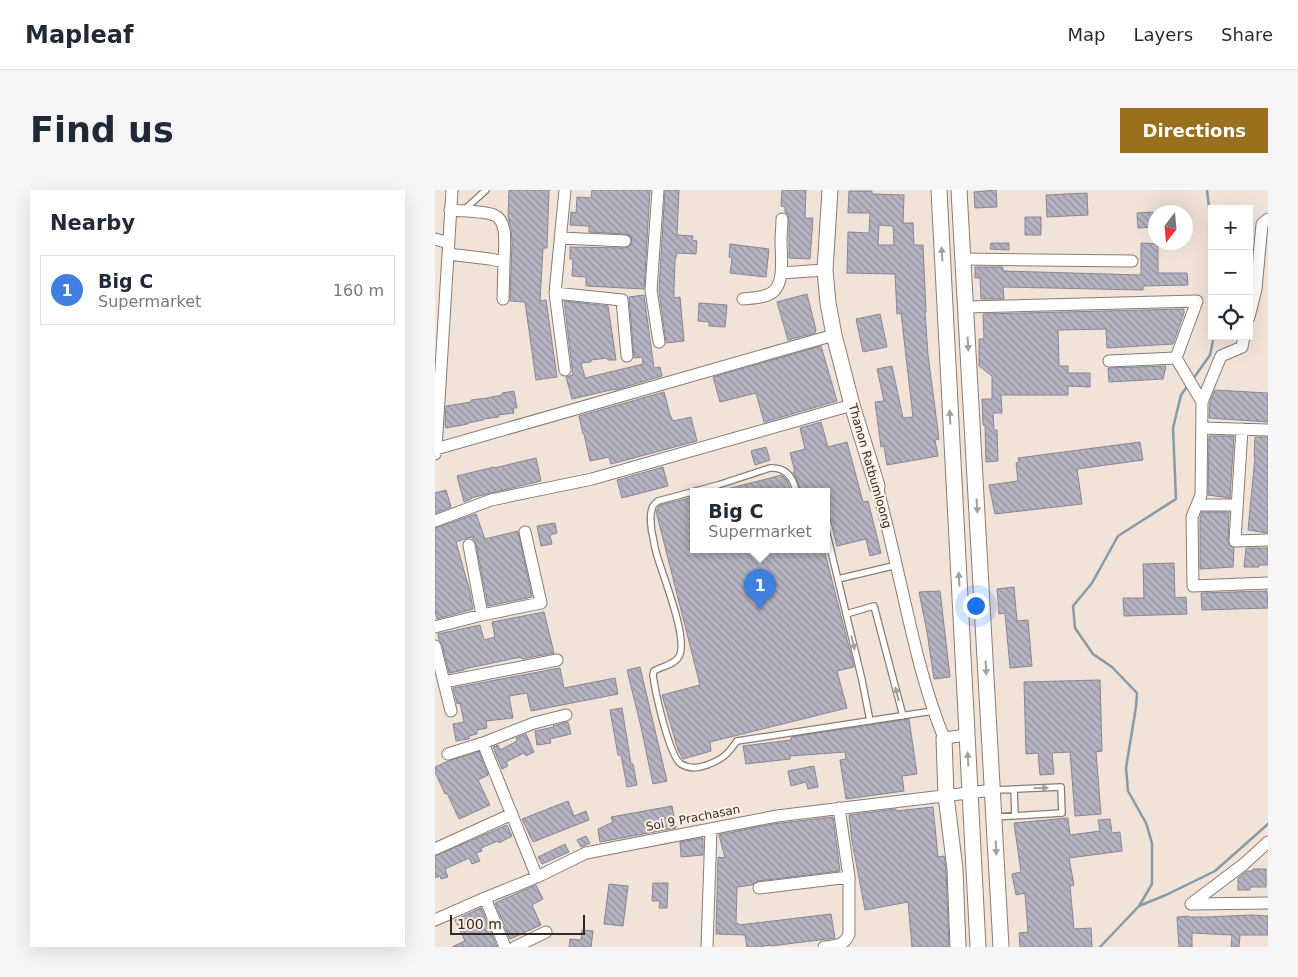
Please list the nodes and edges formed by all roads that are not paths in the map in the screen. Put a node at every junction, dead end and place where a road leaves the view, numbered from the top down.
1 (452, 190) edge
2 (486, 190) edge
3 (565, 190) edge
4 (658, 190) edge
5 (830, 190) edge
6 (939, 190) edge
7 (959, 190) edge
8 (450, 210) junction
9 (462, 211) junction
10 (782, 218) dead end
11 (1268, 219) edge
12 (561, 238) junction
13 (435, 239) edge
14 (625, 240) dead end
15 (448, 249) junction
16 (963, 259) junction
17 (1132, 261) dead end
18 (503, 262) junction
19 (825, 270) junction
20 (781, 273) junction
21 (555, 293) junction
22 (503, 299) dead end
23 (743, 299) dead end
24 (1253, 301) edge
25 (966, 306) junction
26 (440, 307) edge
27 (439, 332) edge
28 (834, 335) junction
29 (1243, 340) edge
30 (659, 342) dead end
31 (627, 356) dead end
32 (1176, 358) junction
33 (1109, 361) dead end
34 (565, 370) dead end
35 (437, 387) edge
36 (1202, 402) junction
37 (852, 405) junction
38 (1201, 428) junction
39 (1242, 429) junction
40 (1268, 430) edge
41 (436, 451) edge
42 (877, 486) joint
43 (704, 488) edge
44 (795, 488) edge
45 (690, 492) edge
46 (1197, 505) junction
47 (1237, 505) junction
48 (435, 521) edge
49 (525, 532) dead end
50 (1268, 540) edge
51 (469, 546) dead end
52 (830, 546) edge
53 (897, 565) junction
54 (838, 578) junction
55 (1268, 583) edge
56 (846, 614) junction
57 (482, 615) junction
58 (435, 626) edge
59 (435, 646) edge
60 (557, 660) dead end
61 (444, 682) junction
62 (451, 711) dead end
63 (933, 711) junction
64 (566, 715) dead end
65 (903, 716) junction
66 (870, 721) junction
67 (967, 735) junction
68 (944, 738) junction
69 (483, 743) junction
70 (448, 754) dead end
71 (1015, 789) junction
72 (993, 790) junction
73 (970, 793) junction
74 (946, 796) junction
75 (839, 808) junction
76 (512, 814) junction
77 (1015, 816) junction
78 (994, 817) junction
79 (711, 829) junction
80 (1268, 842) edge
81 (435, 849) edge
82 (974, 868) junction
83 (955, 869) junction
84 (537, 877) junction
85 (849, 877) junction
86 (759, 888) dead end
87 (485, 898) junction
88 (1268, 903) edge
89 (435, 920) edge
90 (546, 932) dead end
91 (959, 945) edge
92 (978, 945) edge
93 (505, 947) edge
94 (515, 947) edge
95 (707, 947) edge
96 (825, 947) edge
97 (1001, 947) edge

1 - 8 street
2 - 9 lane
3 - 12 street
4 - 30 street
5 - 19 main road, Thanon Ratbumloong
67 -> 6 main road
7 - 16 main road
8 - 9 street
8 - 15 street
9 - 18 street
10 - 20 street
11 - 24 street
12 - 14 street
12 - 21 street
13 - 15 street
15 - 18 street
15 - 26 street
16 - 17 street
16 - 25 main road
18 - 22 street
19 - 20 street
19 - 28 main road, Thanon Ratbumloong
20 - 23 street
21 - 31 street
21 - 34 street
25 - 32 street
25 -> 72 main road
26 - 27 street
27 - 35 street
28 - 37 main road, Thanon Ratbumloong
28 - 41 street
29 - 36 street
32 - 33 street
32 - 36 street
35 - 41 street
36 - 38 street
37 - 42 main road, Thanon Ratbumloong
37 - 48 street
38 - 39 street
38 - 46 street
39 - 40 street
39 - 47 street
42 - 53 street, Thanon Ratbumloong
43 - 44 lane
45 - 66 lane
46 - 47 street
46 - 55 street
47 - 50 street
49 - 57 street
51 - 57 street
52 - 54 lane
53 - 54 lane
53 - 63 street, Thanon Ratbumloong
54 - 56 lane
65 -> 56 lane
56 -> 66 lane
57 - 58 street
59 - 61 street
60 - 61 street
61 - 62 street
63 - 65 lane
63 - 68 street, Thanon Ratbumloong
64 - 69 street
65 - 66 lane
67 - 68 street
73 -> 67 main road
68 - 74 main road
69 - 70 street
69 - 76 street
71 - 72 lane
71 - 77 lane
71 -> 77 lane
72 - 73 street, Soi 9 Prachasan
72 - 78 main road
73 - 74 street, Soi 9 Prachasan
73 - 82 main road
74 - 75 street, Soi 9 Prachasan
74 - 83 main road
75 - 79 street, Soi 9 Prachasan
75 - 85 street
76 - 81 street
76 - 84 street
77 - 78 lane
78 -> 97 main road
79 - 84 street, Soi 9 Prachasan
79 - 95 street
80 - 88 street
82 - 83 street
82 - 92 main road
83 - 91 main road
84 - 87 street, Soi 9 Prachasan
85 - 86 street
85 - 96 street
87 - 89 street, Soi 9 Prachasan
87 - 93 street
90 - 94 street
91 - 92 street

